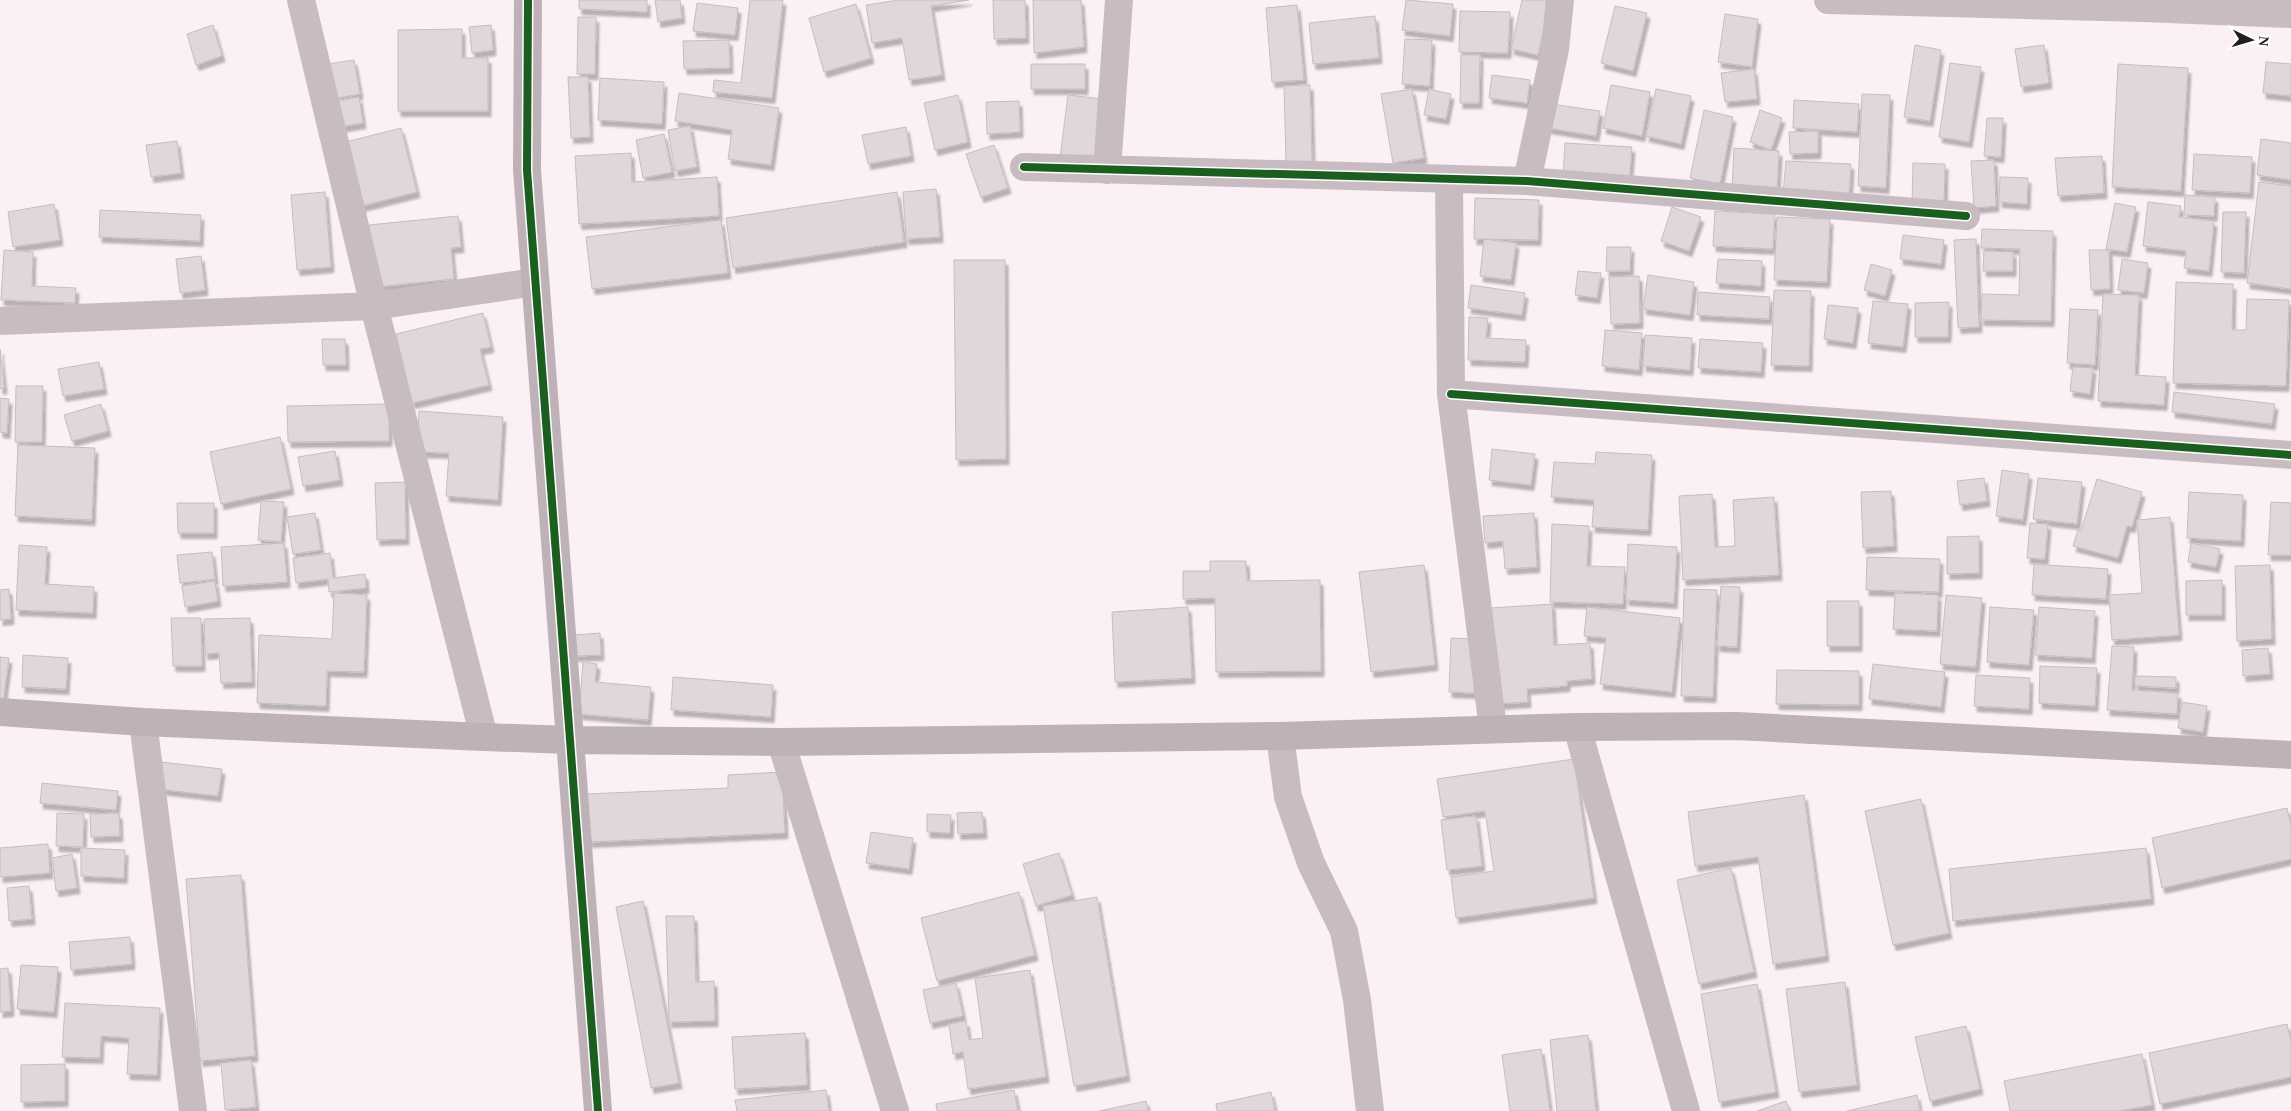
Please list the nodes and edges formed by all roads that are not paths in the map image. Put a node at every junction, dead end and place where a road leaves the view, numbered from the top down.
1 (301, 0) edge
2 (528, 0) edge
3 (1119, 0) edge
4 (1560, 0) edge
5 (1828, 0) edge
6 (2291, 14) edge
7 (1024, 168) dead end
8 (1107, 170) junction
9 (1449, 179) junction
10 (1527, 181) junction
11 (1966, 216) dead end
12 (535, 282) junction
13 (374, 306) junction
14 (0, 320) edge
15 (1451, 394) junction
16 (2291, 455) edge
17 (0, 712) edge
18 (143, 722) junction
19 (1577, 727) junction
20 (1493, 729) junction
21 (1280, 736) junction
22 (484, 737) junction
23 (570, 740) junction
24 (781, 742) junction
25 (2291, 755) edge
26 (193, 1111) edge
27 (598, 1111) edge
28 (895, 1111) edge
29 (1370, 1111) edge
30 (1686, 1111) edge

1 - 13 street
2 - 12 main road
3 - 8 street
4 - 10 street
5 - 6 street
7 - 8 street
8 - 9 street
9 - 10 street
9 - 15 street
10 - 11 street
12 - 13 street
12 - 23 main road
13 - 14 street
13 - 22 street
15 - 16 street
15 - 20 street
17 - 18 main road
18 - 22 main road
18 - 26 street
19 - 20 main road
19 - 25 main road
19 - 30 street
20 - 21 main road
21 - 24 main road
21 - 29 street
22 - 23 main road
23 - 24 main road
23 - 27 main road
24 - 28 street

